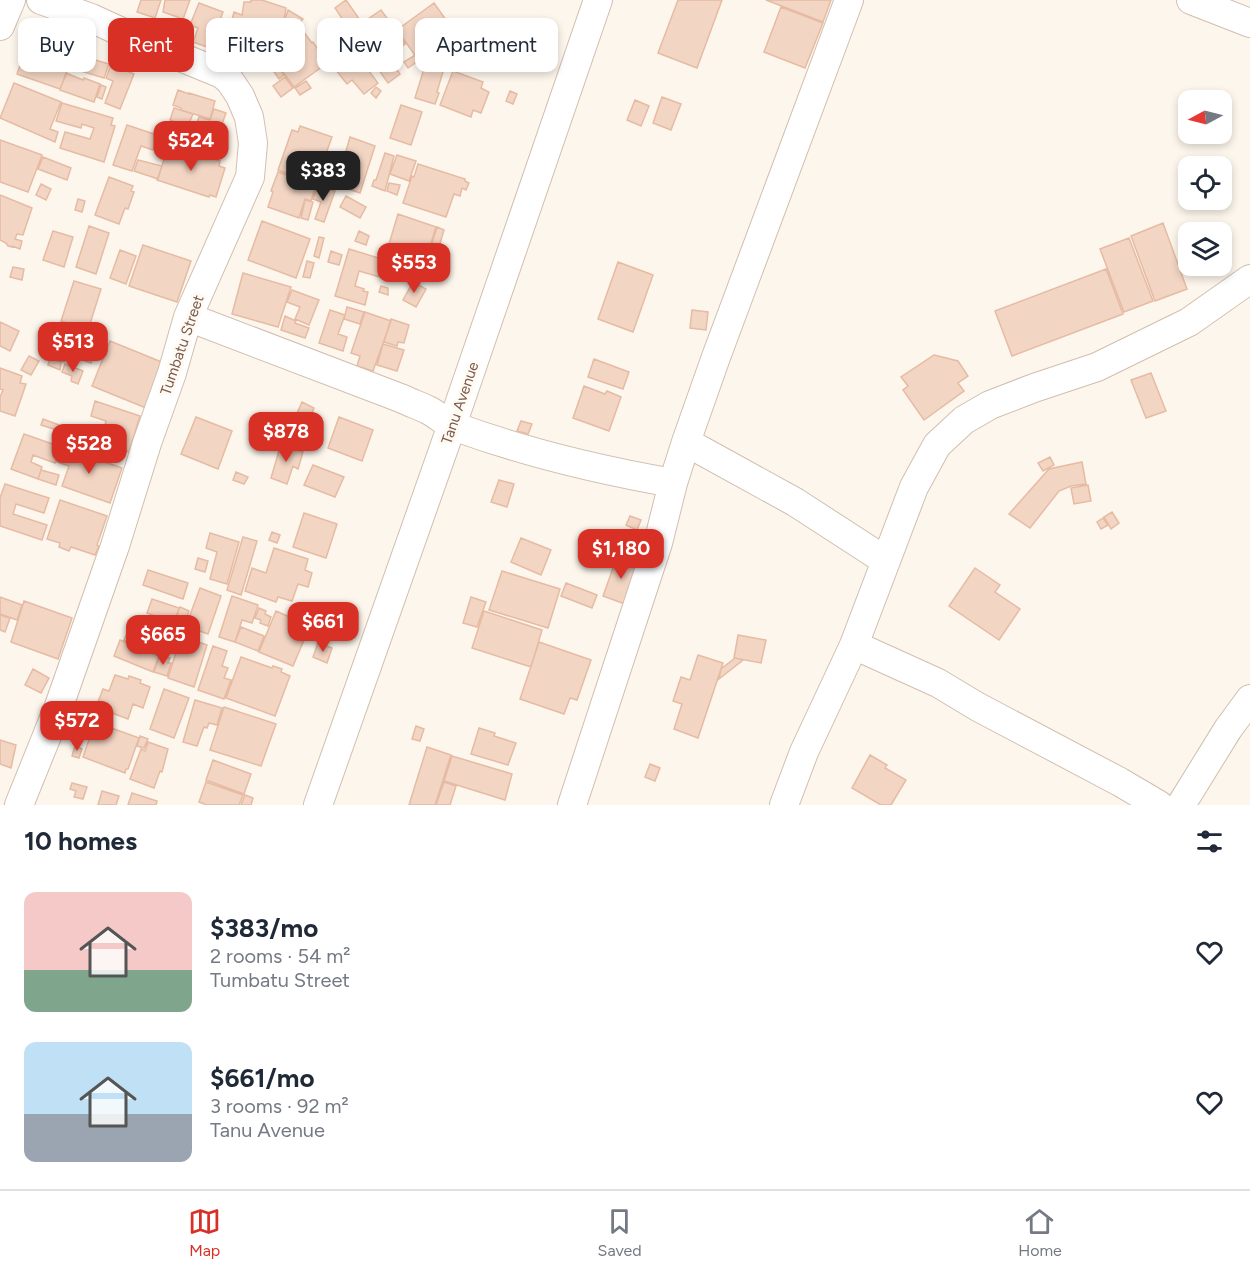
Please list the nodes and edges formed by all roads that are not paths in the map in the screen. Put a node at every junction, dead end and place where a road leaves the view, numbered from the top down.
1 (11, 0) edge
2 (41, 0) edge
3 (598, 0) edge
4 (849, 0) edge
5 (1191, 0) edge
6 (1250, 23) edge
7 (0, 26) edge
8 (1250, 279) edge
9 (188, 317) junction
10 (452, 425) junction
11 (686, 442) junction
12 (673, 483) junction
13 (886, 561) junction
14 (854, 645) junction
15 (1250, 699) edge
16 (19, 805) edge
17 (318, 805) edge
18 (572, 805) edge
19 (784, 805) edge
20 (1159, 805) edge
21 (1181, 805) edge

1 - 7 street
2 - 9 street, Tumbatu Street
3 - 10 street, Tanu Avenue
4 - 11 street
5 - 6 street
8 - 13 street
9 - 10 street
9 - 16 street, Tumbatu Street
10 - 12 street
10 - 17 street, Tanu Avenue
11 - 12 street
11 - 13 street
12 - 18 street
13 - 14 street
14 - 19 street
14 - 20 street
15 - 21 street

